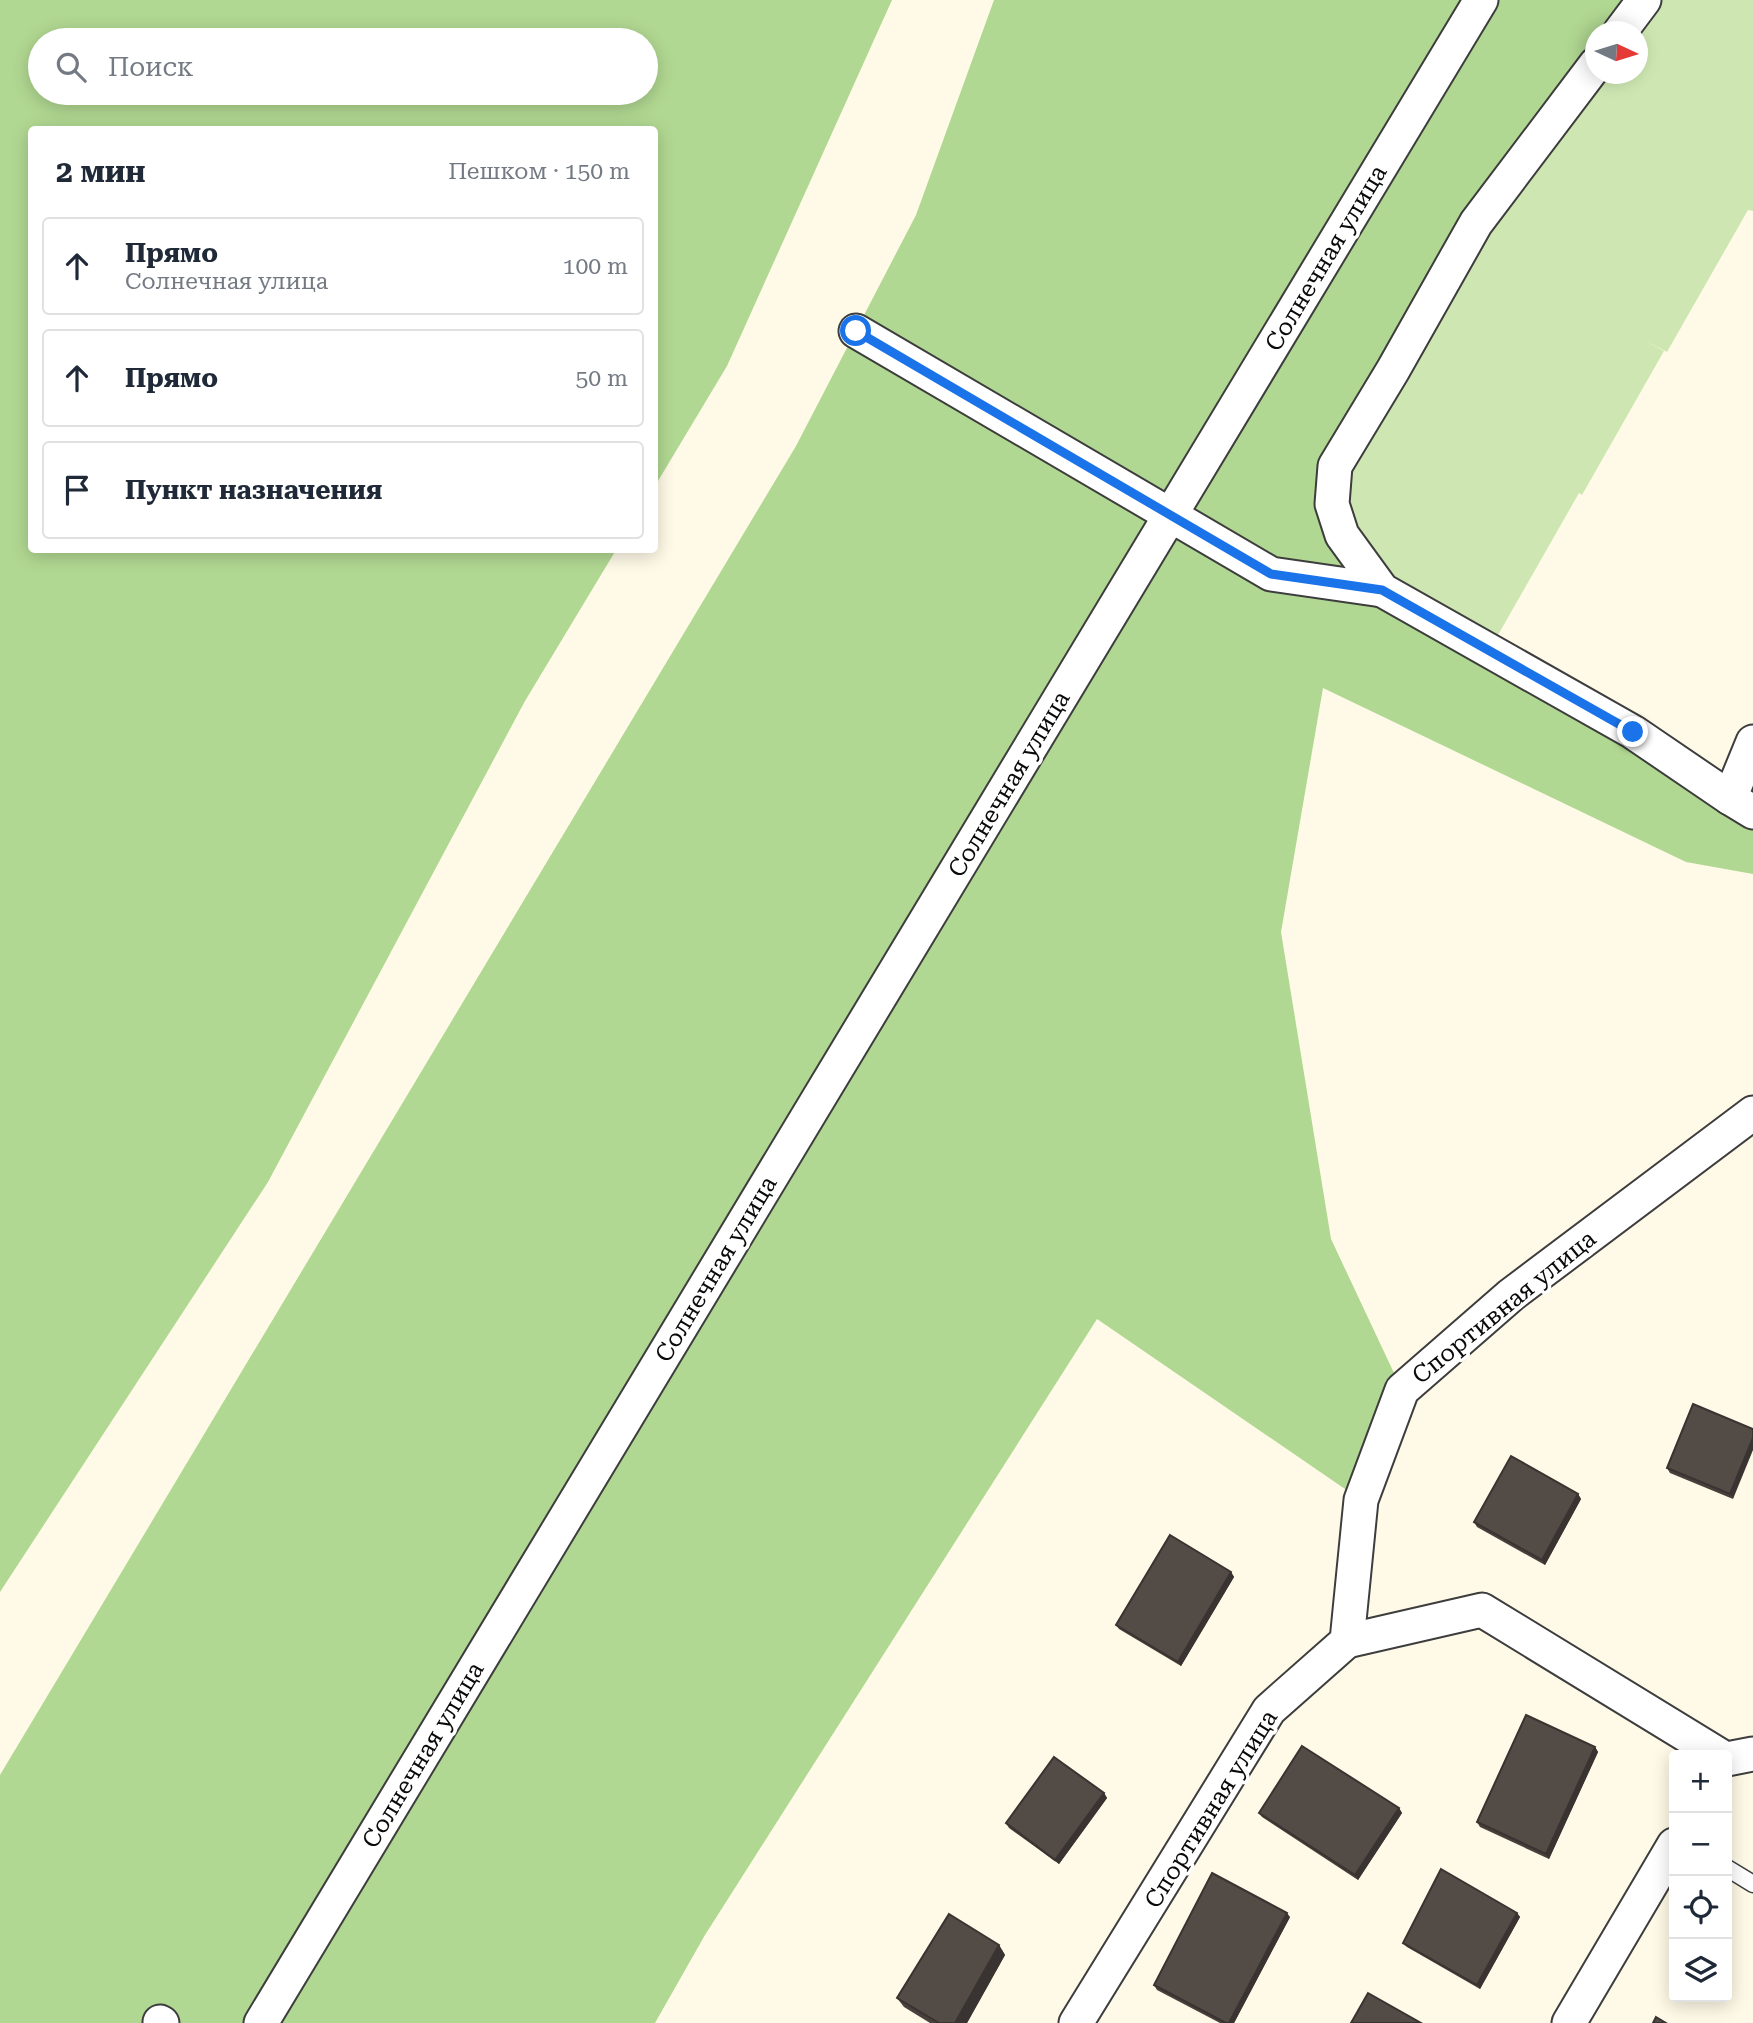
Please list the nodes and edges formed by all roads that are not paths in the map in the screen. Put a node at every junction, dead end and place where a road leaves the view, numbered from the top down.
1 (1481, 0) edge
2 (1644, 0) edge
3 (1628, 21) edge
4 (1585, 77) edge
5 (856, 331) dead end
6 (1171, 515) junction
7 (1382, 590) junction
8 (1753, 742) edge
9 (1741, 805) edge
10 (1753, 1112) edge
11 (1347, 1641) junction
12 (1710, 1750) edge
13 (1753, 1754) edge
14 (1732, 1758) edge
15 (1669, 1853) edge
16 (1732, 1871) edge
17 (1753, 1884) edge
18 (261, 2023) edge
19 (1076, 2023) edge
20 (1569, 2023) edge

1 - 6 street, Солнечная улица
2 - 3 street
4 - 7 street
5 - 6 street
6 - 7 street
6 - 18 street, Солнечная улица
7 - 9 street
8 - 9 street
10 - 11 street, Спортивная улица
11 - 12 street
11 - 19 street, Спортивная улица
13 - 14 street
15 - 20 street
16 - 17 lane

